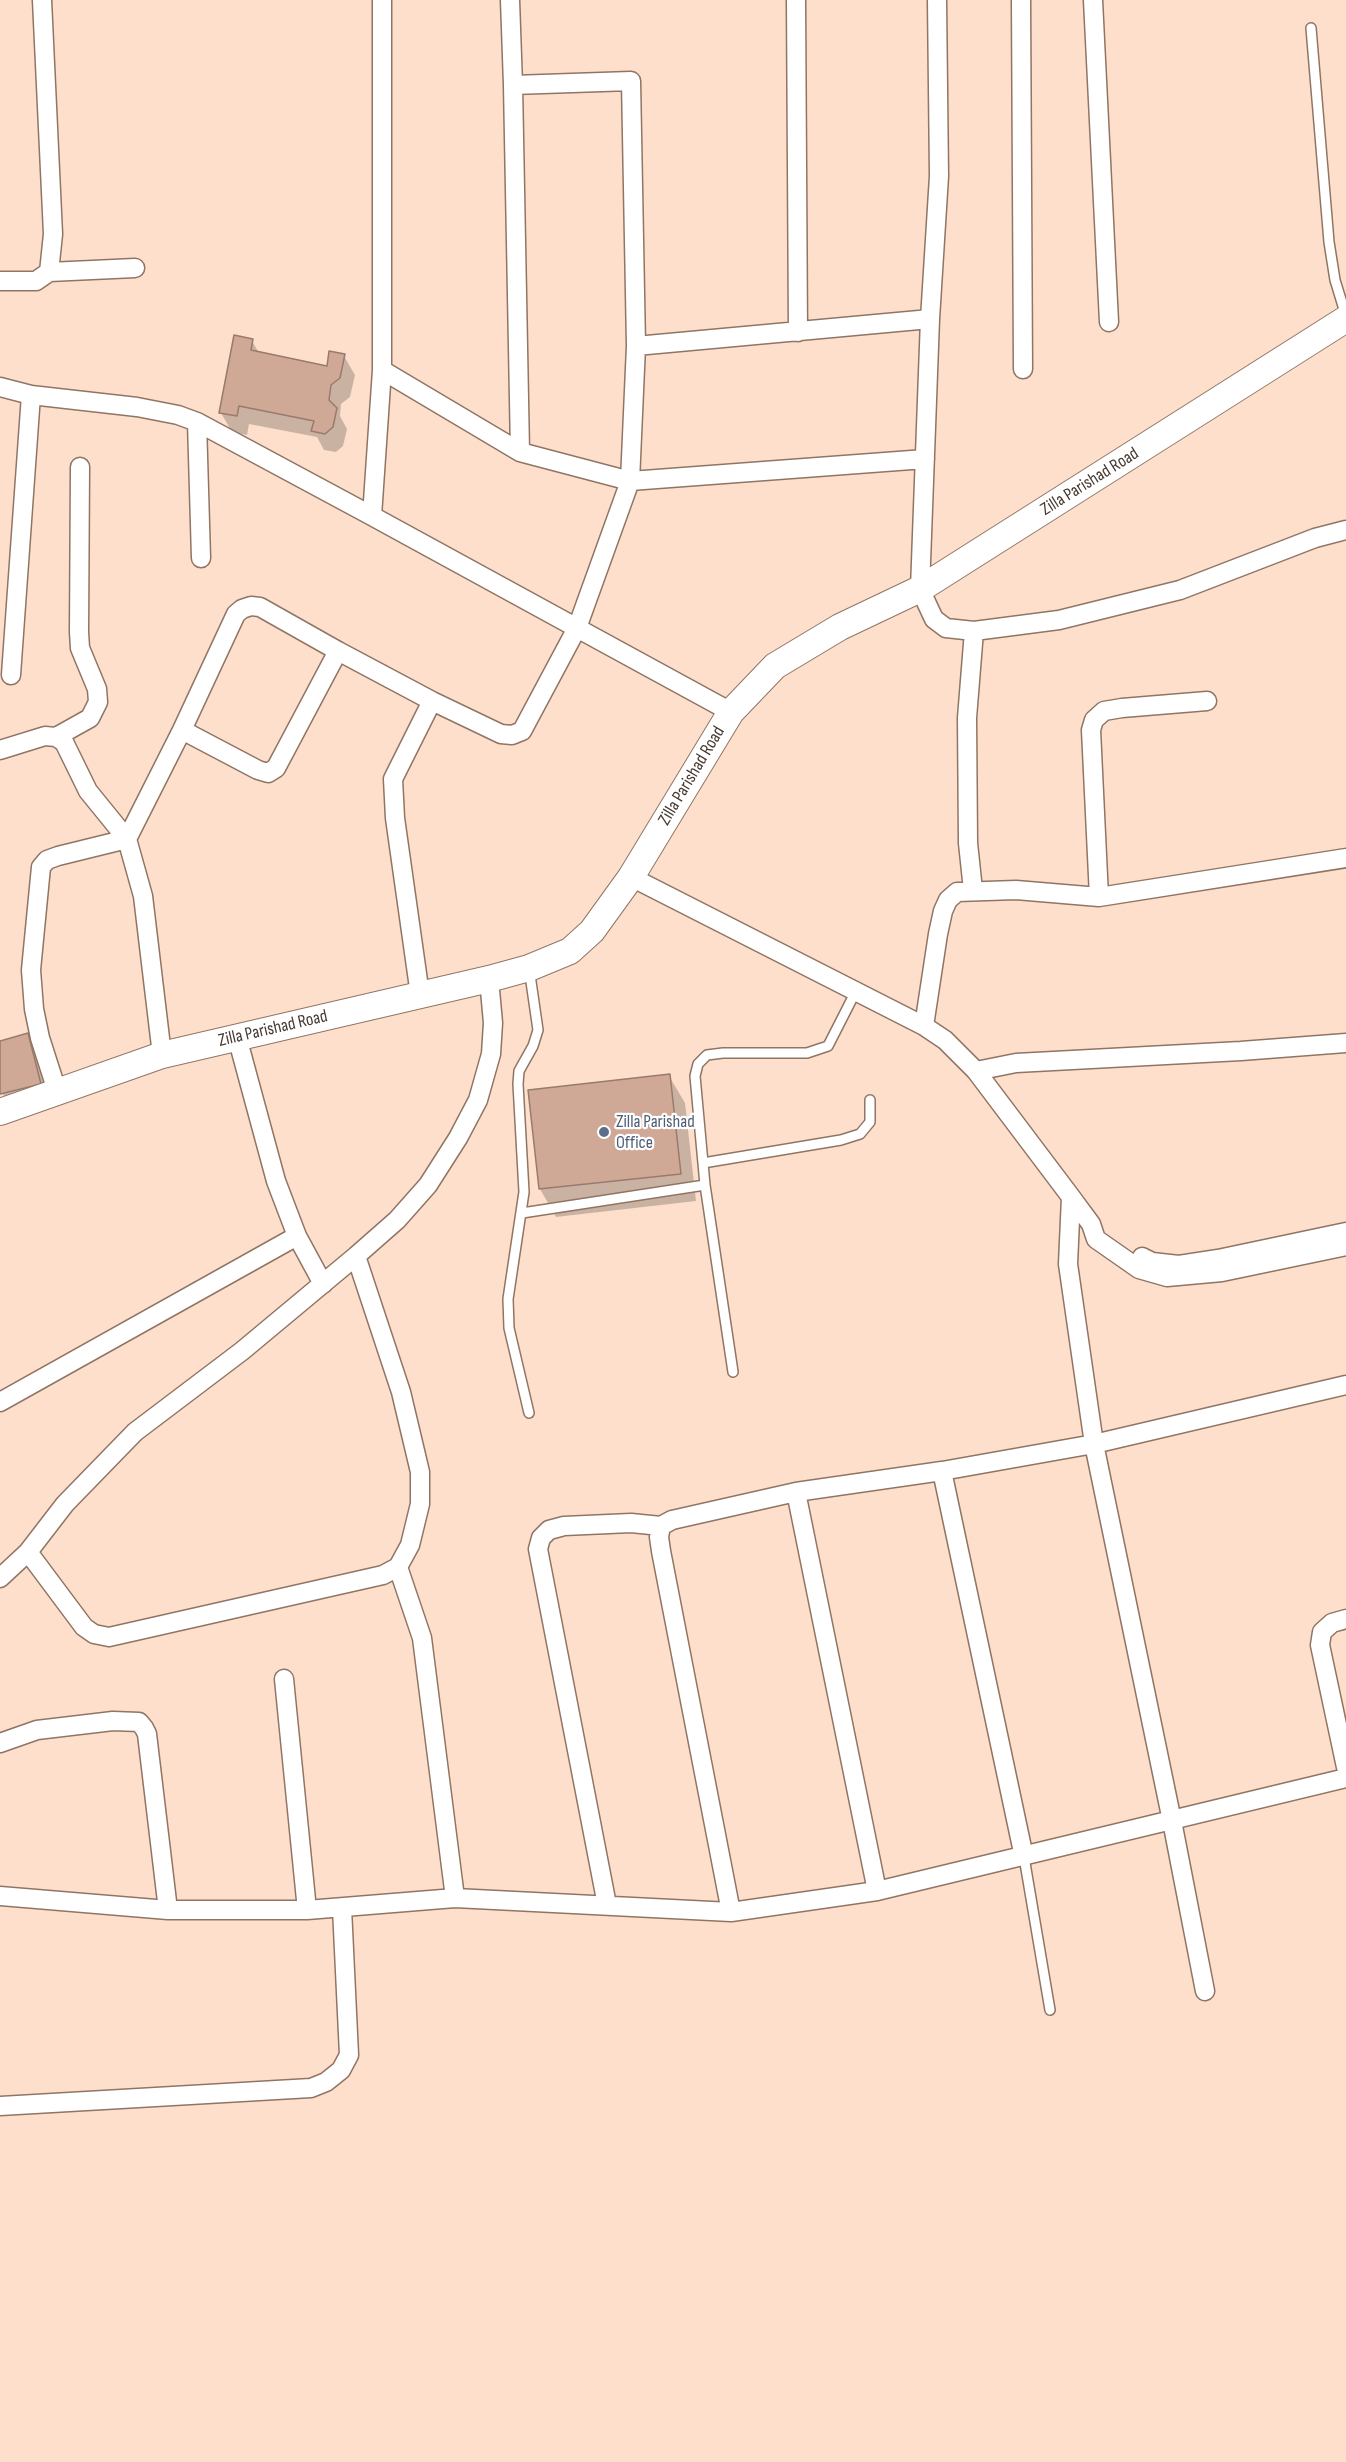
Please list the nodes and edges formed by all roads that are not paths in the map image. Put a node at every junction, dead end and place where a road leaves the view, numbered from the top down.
1 (42, 0) edge
2 (382, 0) edge
3 (510, 0) edge
4 (796, 0) edge
5 (937, 0) edge
6 (1021, 0) edge
7 (1093, 0) edge
8 (1311, 28) dead end
9 (513, 85) junction
10 (135, 268) dead end
11 (49, 272) junction
12 (0, 281) edge
13 (1346, 317) edge
14 (930, 319) junction
15 (1109, 322) dead end
16 (798, 332) junction
17 (636, 346) junction
18 (1023, 369) dead end
19 (381, 370) junction
20 (0, 387) edge
21 (31, 395) junction
22 (197, 422) junction
23 (520, 452) junction
24 (925, 459) junction
25 (80, 467) dead end
26 (630, 481) junction
27 (372, 516) junction
28 (1346, 530) edge
29 (201, 558) dead end
30 (920, 589) junction
31 (578, 628) junction
32 (974, 631) junction
33 (338, 651) junction
34 (12, 675) dead end
35 (432, 701) junction
36 (1207, 701) dead end
37 (731, 712) junction
38 (182, 730) junction
39 (56, 737) junction
40 (0, 750) edge
41 (127, 839) junction
42 (1346, 858) edge
43 (631, 877) junction
44 (973, 890) junction
45 (1099, 897) junction
46 (529, 968) junction
47 (489, 979) junction
48 (856, 991) junction
49 (420, 995) junction
50 (924, 1026) junction
51 (237, 1037) junction
52 (1346, 1043) edge
53 (162, 1054) junction
54 (976, 1071) junction
55 (57, 1091) junction
56 (870, 1100) dead end
57 (0, 1112) edge
58 (703, 1163) junction
59 (705, 1185) junction
60 (1071, 1197) junction
61 (522, 1213) junction
62 (1090, 1224) junction
63 (1346, 1232) edge
64 (297, 1236) junction
65 (1346, 1246) edge
66 (356, 1256) junction
67 (323, 1284) junction
68 (733, 1372) dead end
69 (1346, 1385) edge
70 (0, 1402) edge
71 (529, 1413) dead end
72 (1094, 1444) junction
73 (942, 1471) junction
74 (795, 1492) junction
75 (661, 1526) junction
76 (28, 1552) junction
77 (398, 1567) junction
78 (0, 1578) edge
79 (1346, 1618) edge
80 (284, 1679) dead end
81 (0, 1743) edge
82 (1346, 1767) edge
83 (1346, 1778) edge
84 (1172, 1821) junction
85 (1024, 1857) junction
86 (1, 1890) edge
87 (877, 1891) junction
88 (455, 1898) junction
89 (607, 1905) junction
90 (342, 1908) junction
91 (168, 1910) junction
92 (307, 1910) junction
93 (731, 1912) junction
94 (1205, 1991) dead end
95 (1050, 2010) dead end
96 (0, 2106) edge

1 - 11 street
2 - 19 street
3 - 9 street
4 - 16 street
5 - 14 street
6 - 18 street
7 - 15 street
8 - 13 lane
9 - 17 street
9 - 23 street
10 - 11 street
11 - 12 street
13 - 30 main road, Zilla Parishad Road
14 - 16 street
14 - 24 street
16 - 17 street
17 - 26 street
19 - 23 street
19 - 27 street
20 - 21 street
21 - 22 street
21 - 34 street
22 - 27 street
22 - 29 street
23 - 26 street
24 - 26 street
24 - 30 street
25 - 39 street
26 - 31 street
27 - 31 street
28 - 32 street
30 - 32 street
30 - 37 main road, Zilla Parishad Road
31 - 35 street
31 - 37 street
32 - 44 street
33 - 35 street
33 - 38 street
33 - 38 street
35 - 49 street
36 - 45 street
37 - 43 main road, Zilla Parishad Road
38 - 41 street
39 - 40 street
39 - 41 street
41 - 53 street
41 - 55 street
42 - 45 street
43 - 46 main road, Zilla Parishad Road
43 - 48 street
44 - 45 street
44 - 50 street
46 - 47 main road, Zilla Parishad Road
46 - 61 lane
47 - 49 main road, Zilla Parishad Road
47 - 66 street
48 - 50 street
48 - 58 lane
49 - 51 main road, Zilla Parishad Road
50 - 54 street
51 - 53 main road, Zilla Parishad Road
51 - 64 street
52 - 54 street
53 - 55 main road, Zilla Parishad Road
54 - 60 street
55 - 57 main road, Zilla Parishad Road
56 - 58 lane
58 - 59 lane
59 - 61 lane
59 - 68 lane
60 - 62 street
60 - 72 street
61 - 71 lane
62 - 63 street
62 - 65 street
64 - 67 street
64 - 70 street
66 - 67 street
66 - 77 street
67 - 76 street
69 - 72 street
72 - 73 street
72 - 84 street
73 - 74 street
73 - 85 street
74 - 75 street
74 - 87 street
75 - 89 street
75 - 93 street
76 - 77 street
76 - 78 street
77 - 88 street
79 - 82 street
80 - 92 street
81 - 91 street
83 - 84 street
84 - 85 street
84 - 94 street
85 - 87 street
85 - 95 lane
86 - 91 street
87 - 93 street
88 - 89 street
88 - 90 street
89 - 93 street
90 - 92 street
90 - 96 street
91 - 92 street

